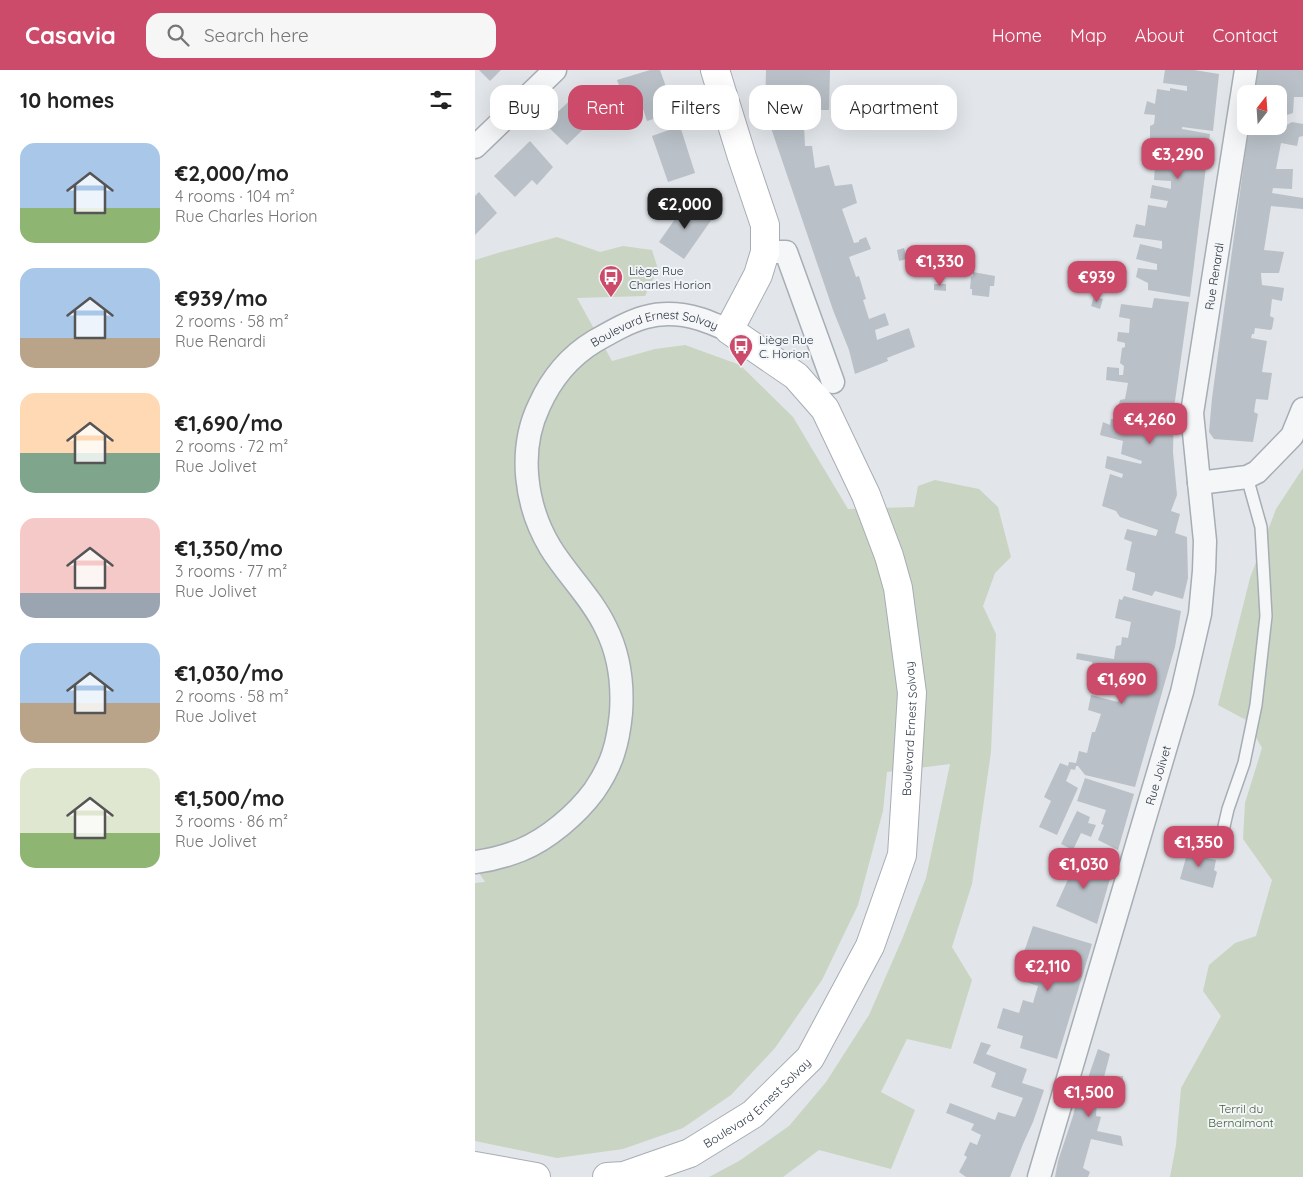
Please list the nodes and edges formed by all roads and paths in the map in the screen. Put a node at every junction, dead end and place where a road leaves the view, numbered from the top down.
1 (555, 70) edge
2 (715, 70) edge
3 (1246, 70) edge
4 (475, 146) edge
5 (765, 252) junction
6 (729, 330) junction
7 (833, 382) dead end
8 (1303, 409) edge
9 (1247, 476) junction
10 (1199, 482) junction
11 (1223, 835) dead end
12 (475, 862) edge
13 (475, 1166) edge
14 (536, 1177) edge
15 (607, 1177) edge
16 (1039, 1177) edge

1 - 4 street
2 - 5 street
3 - 10 street, Rue Renardi
5 - 6 street
5 - 7 street
6 - 12 street, Boulevard Ernest Solvay
6 - 15 street, Boulevard Ernest Solvay
8 - 9 street
9 - 10 street
9 - 11 lane
10 - 16 street, Rue Jolivet
13 - 14 street

